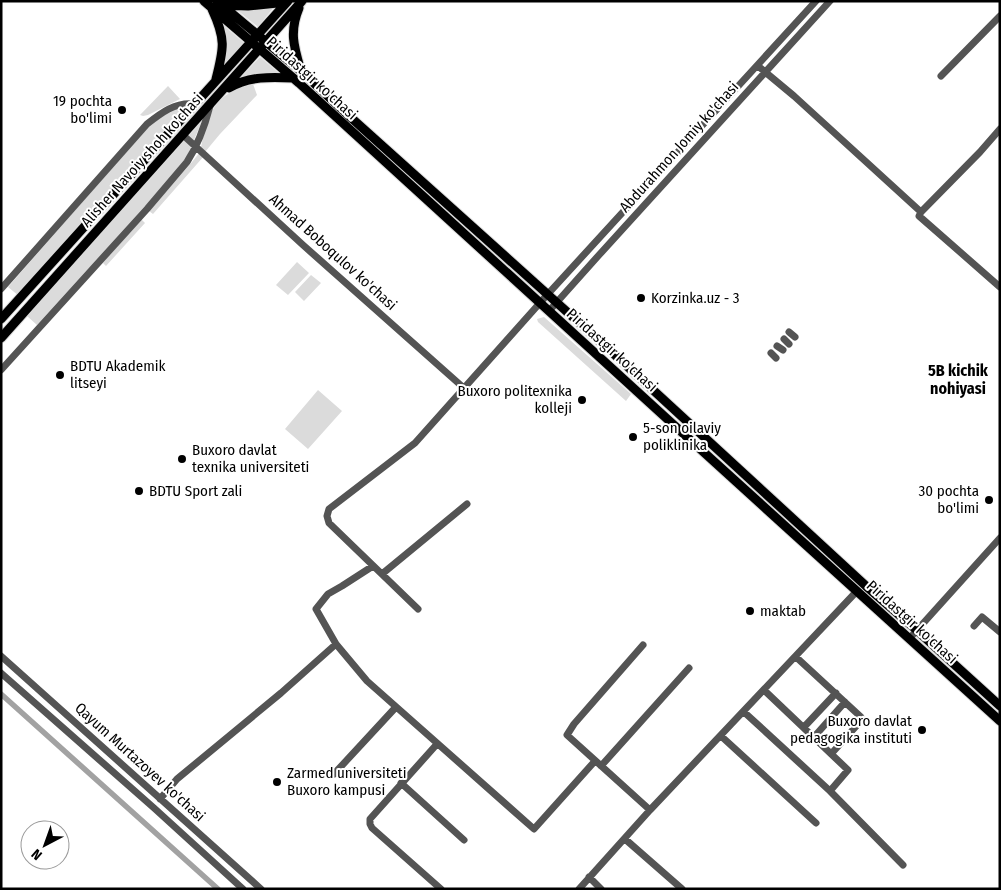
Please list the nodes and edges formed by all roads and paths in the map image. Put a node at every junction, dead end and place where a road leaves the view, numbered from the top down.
1 (816, 1) edge
2 (830, 1) edge
3 (287, 2) edge
4 (302, 2) edge
5 (213, 4) edge
6 (1000, 16) edge
7 (258, 35) junction
8 (266, 42) junction
9 (251, 43) junction
10 (259, 50) junction
11 (758, 66) junction
12 (301, 71) junction
13 (765, 72) junction
14 (941, 76) dead end
15 (293, 78) junction
16 (216, 81) junction
17 (222, 91) junction
18 (194, 104) junction
19 (210, 105) junction
20 (1000, 129) edge
21 (183, 135) junction
22 (196, 146) junction
23 (921, 212) junction
24 (1000, 287) edge
25 (1, 289) edge
26 (547, 296) junction
27 (556, 303) junction
28 (540, 304) junction
29 (549, 312) junction
30 (1, 319) edge
31 (1, 338) edge
32 (1, 370) edge
33 (465, 388) junction
34 (467, 504) dead end
35 (1000, 538) edge
36 (373, 566) junction
37 (382, 574) junction
38 (857, 591) junction
39 (418, 609) dead end
40 (974, 626) dead end
41 (917, 631) junction
42 (1000, 632) edge
43 (909, 639) junction
44 (336, 644) junction
45 (643, 645) dead end
46 (1, 656) edge
47 (796, 657) junction
48 (689, 668) dead end
49 (1, 673) edge
50 (764, 690) junction
51 (836, 693) junction
52 (845, 702) junction
53 (1000, 706) edge
54 (396, 707) junction
55 (744, 712) junction
56 (1000, 721) edge
57 (804, 728) junction
58 (721, 736) junction
59 (814, 736) junction
60 (437, 744) junction
61 (832, 753) junction
62 (594, 761) junction
63 (122, 764) junction
64 (601, 766) junction
65 (114, 773) junction
66 (334, 774) dead end
67 (136, 777) junction
68 (402, 783) junction
69 (128, 786) junction
70 (830, 791) junction
71 (160, 799) junction
72 (650, 810) junction
73 (816, 823) dead end
74 (625, 839) junction
75 (464, 840) dead end
76 (904, 864) dead end
77 (589, 878) junction
78 (243, 889) edge
79 (261, 889) edge
80 (441, 889) edge
81 (579, 889) edge
82 (602, 889) edge
83 (682, 889) edge

1 - 11 street, Abdurahmon Jomiy ko'chasi
2 - 13 street, Abdurahmon Jomiy ko'chasi
3 - 5 main road
3 - 7 main road, Alisher Navoiy shoh ko'chasi
4 - 8 main road, Alisher Navoiy shoh ko'chasi
4 - 12 main road
5 - 7 main road, Piridastgir ko'chasi
5 - 9 main road, Piridastgir ko'chasi
5 - 16 main road
6 - 14 street
7 - 8 main road, Piridastgir ko'chasi
7 - 9 main road, Alisher Navoiy shoh ko'chasi
8 - 10 main road, Alisher Navoiy shoh ko'chasi
8 - 12 main road, Piridastgir ko'chasi
9 - 10 main road, Piridastgir ko'chasi
9 - 16 main road, Alisher Navoiy shoh ko'chasi
10 - 15 main road, Piridastgir ko'chasi
10 - 17 main road, Alisher Navoiy shoh ko'chasi
11 - 13 street
11 - 26 street, Abdurahmon Jomiy ko'chasi
12 - 26 main road, Piridastgir ko'chasi
13 - 23 street
13 - 27 street, Abdurahmon Jomiy ko'chasi
15 - 17 main road
15 - 28 main road, Piridastgir ko'chasi
16 - 18 main road, Alisher Navoiy shoh ko'chasi
17 - 19 main road, Alisher Navoiy shoh ko'chasi
18 - 25 street
18 - 30 main road, Alisher Navoiy shoh ko'chasi
19 - 21 main road, Alisher Navoiy shoh ko'chasi
19 - 22 street
20 - 23 street
21 - 22 street, Ahmad Boboqulov ko'chasi
21 - 31 main road, Alisher Navoiy shoh ko'chasi
22 - 32 street
22 - 33 street, Ahmad Boboqulov ko'chasi
23 - 24 street
26 - 27 main road, Piridastgir ko'chasi
26 - 28 street, Abdurahmon Jomiy ko'chasi
27 - 29 street, Abdurahmon Jomiy ko'chasi
27 - 41 main road, Piridastgir ko'chasi
28 - 29 main road, Piridastgir ko'chasi
28 - 33 street, Abdurahmon Jomiy ko'chasi
29 - 38 main road, Piridastgir ko'chasi
33 - 36 street, Abdurahmon Jomiy ko'chasi
34 - 37 street
35 - 41 street
36 - 37 street
36 - 44 street
37 - 39 street
38 - 43 main road, Piridastgir ko'chasi
38 - 47 street
40 - 42 street
41 - 43 street
41 - 53 main road, Piridastgir ko'chasi
43 - 56 main road, Piridastgir ko'chasi
44 - 54 street
44 - 71 street
45 - 62 street
46 - 63 street, Qayum Murtazoyev ko'chasi
47 - 50 street
47 - 51 street
48 - 64 street
49 - 65 street, Qayum Murtazoyev ko'chasi
50 - 55 street
50 - 57 street
51 - 52 street
51 - 57 street
52 - 59 street
52 - 61 street
54 - 60 street
54 - 66 street
55 - 58 street
55 - 70 street
57 - 59 street
58 - 72 street
58 - 73 street
59 - 61 street
60 - 62 street
60 - 68 street
61 - 70 street
62 - 64 street
63 - 65 street
63 - 67 street, Qayum Murtazoyev ko'chasi
64 - 72 street
65 - 69 street, Qayum Murtazoyev ko'chasi
67 - 69 street
67 - 71 street, Qayum Murtazoyev ko'chasi
68 - 75 street
68 - 80 street
69 - 78 street, Qayum Murtazoyev ko'chasi
70 - 76 street
71 - 79 street, Qayum Murtazoyev ko'chasi
72 - 74 street
74 - 77 street
74 - 83 street
77 - 81 street
77 - 82 street

